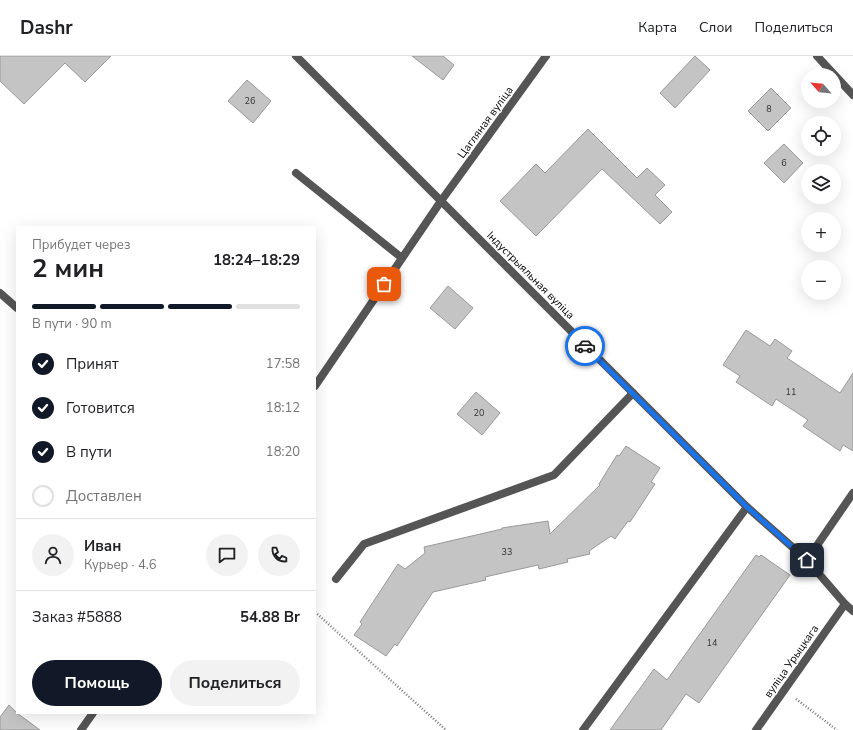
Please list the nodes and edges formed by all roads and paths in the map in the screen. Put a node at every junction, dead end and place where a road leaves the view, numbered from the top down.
1 (296, 56) edge
2 (546, 56) edge
3 (822, 58) edge
4 (853, 95) edge
5 (296, 173) dead end
6 (441, 201) junction
7 (402, 258) junction
8 (0, 292) edge
9 (16, 307) edge
10 (316, 385) edge
11 (633, 393) junction
12 (853, 493) edge
13 (747, 507) junction
14 (807, 560) junction
15 (336, 579) dead end
16 (844, 604) junction
17 (853, 610) edge
18 (316, 613) edge
19 (784, 690) junction
20 (92, 714) edge
21 (81, 730) edge
22 (446, 730) edge
23 (583, 730) edge
24 (756, 730) edge
25 (837, 730) edge

1 - 6 street, Індустрыяльная вуліца
2 - 6 street, Цагляная вуліца
3 - 4 street
5 - 7 street
6 - 7 street, Цагляная вуліца
6 - 11 street, Індустрыяльная вуліца
7 - 10 street, Цагляная вуліца
8 - 9 street
11 - 13 street, Індустрыяльная вуліца
11 - 15 street
12 - 14 street
13 - 14 street, Індустрыяльная вуліца
13 - 23 street
14 - 16 street, Індустрыяльная вуліца
16 - 17 street, Індустрыяльная вуліца
16 - 19 street, вуліца Урыцкага
18 - 22 path
19 - 24 street, вуліца Урыцкага
19 - 25 path
20 - 21 street

